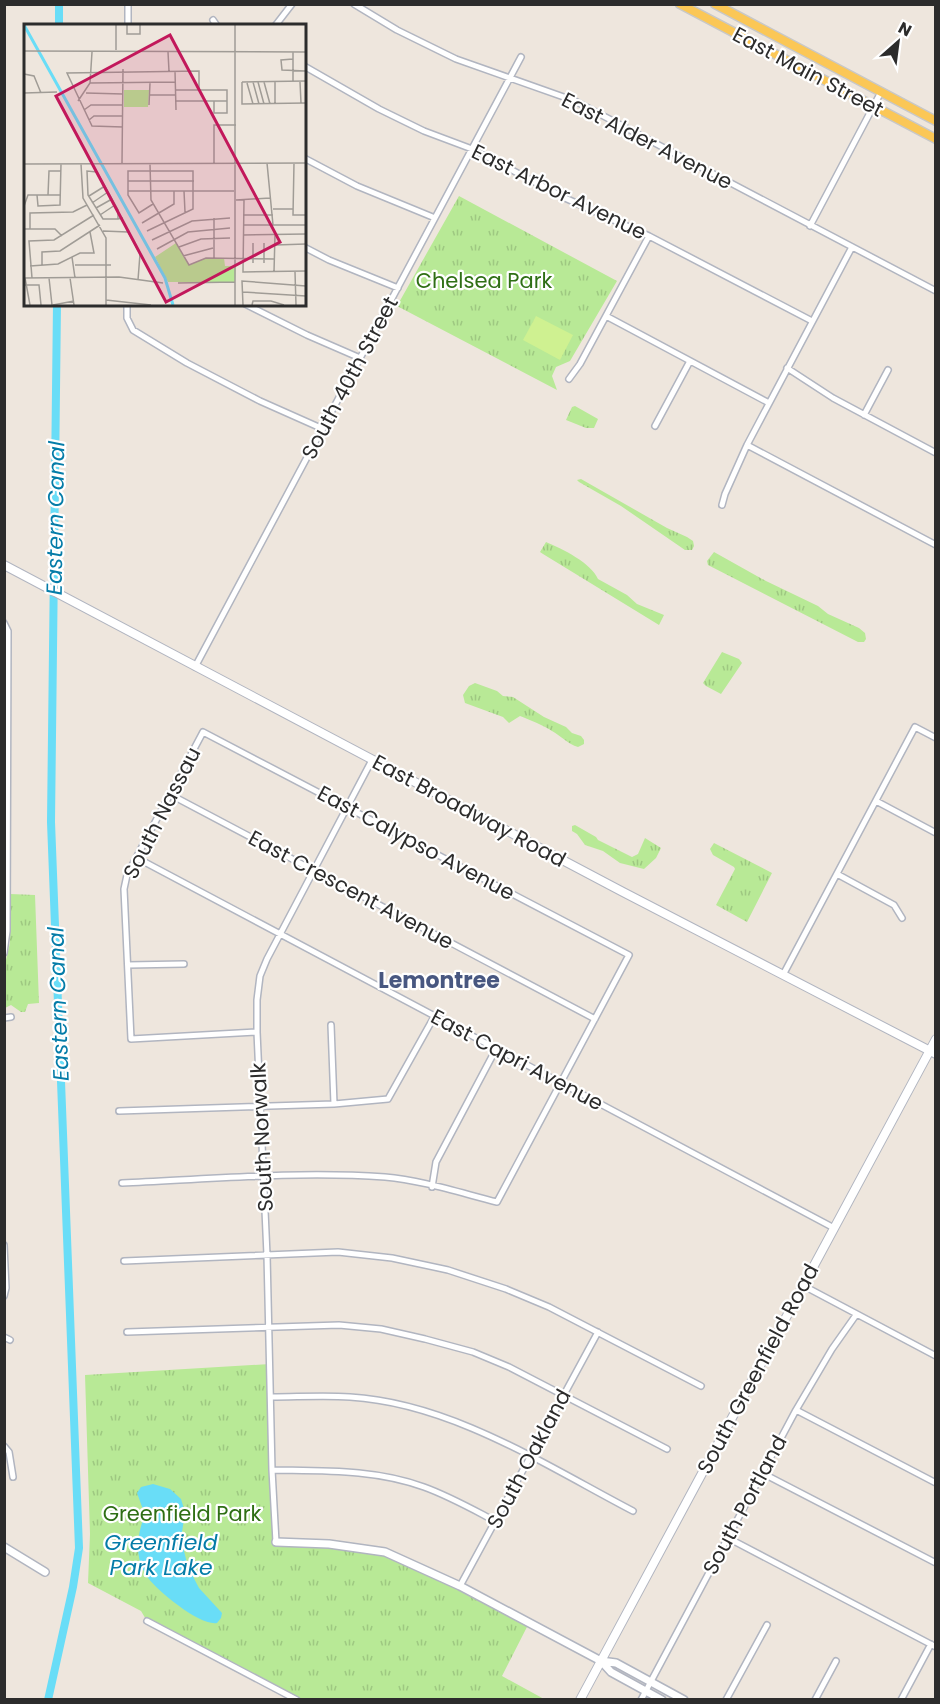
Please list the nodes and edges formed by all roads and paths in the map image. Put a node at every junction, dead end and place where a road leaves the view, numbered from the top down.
1 (128, 4) edge
2 (292, 4) edge
3 (354, 4) edge
4 (680, 4) edge
5 (715, 4) edge
6 (128, 24) edge
7 (277, 24) edge
8 (521, 57) dead end
9 (306, 67) edge
10 (509, 79) junction
11 (881, 92) junction
12 (873, 106) junction
13 (936, 121) edge
14 (936, 139) edge
15 (472, 149) junction
16 (306, 159) edge
17 (435, 218) junction
18 (810, 226) junction
19 (649, 236) junction
20 (306, 248) edge
21 (852, 248) junction
22 (398, 288) junction
23 (936, 291) edge
24 (127, 306) edge
25 (249, 306) edge
26 (606, 316) junction
27 (812, 321) junction
28 (360, 358) junction
29 (690, 361) junction
30 (787, 368) junction
31 (888, 370) dead end
32 (568, 379) dead end
33 (769, 402) junction
34 (864, 415) junction
35 (655, 426) dead end
36 (323, 429) junction
37 (747, 445) junction
38 (936, 453) edge
39 (722, 505) dead end
40 (936, 545) edge
41 (4, 565) edge
42 (5, 624) edge
43 (195, 667) junction
44 (6, 699) edge
45 (203, 732) joint
46 (936, 738) edge
47 (6, 750) edge
48 (372, 760) junction
49 (171, 795) junction
50 (5, 801) edge
51 (876, 801) junction
52 (348, 807) junction
53 (936, 833) edge
54 (6, 854) edge
55 (137, 858) junction
56 (313, 870) junction
57 (837, 874) junction
58 (6, 904) edge
59 (902, 918) dead end
60 (279, 933) junction
61 (4, 954) edge
62 (184, 964) dead end
63 (128, 966) junction
64 (783, 975) junction
65 (434, 1017) junction
66 (595, 1019) junction
67 (331, 1025) dead end
68 (257, 1032) junction
69 (936, 1038) edge
70 (496, 1049) junction
71 (932, 1052) edge
72 (560, 1083) junction
73 (334, 1104) junction
74 (262, 1105) junction
75 (119, 1111) dead end
76 (264, 1176) junction
77 (123, 1183) dead end
78 (432, 1186) junction
79 (834, 1228) junction
80 (4, 1245) edge
81 (267, 1255) junction
82 (124, 1261) dead end
83 (5, 1273) edge
84 (802, 1285) junction
85 (4, 1296) edge
86 (856, 1315) junction
87 (268, 1327) junction
88 (127, 1332) dead end
89 (598, 1332) junction
90 (936, 1356) edge
91 (701, 1386) dead end
92 (564, 1394) junction
93 (272, 1397) junction
94 (796, 1410) junction
95 (4, 1446) edge
96 (667, 1449) dead end
97 (530, 1457) junction
98 (272, 1470) junction
99 (762, 1473) junction
100 (13, 1477) dead end
101 (936, 1483) edge
102 (633, 1511) dead end
103 (495, 1521) junction
104 (728, 1538) junction
105 (276, 1542) joint
106 (4, 1547) edge
107 (936, 1563) edge
108 (45, 1572) dead end
109 (460, 1586) junction
110 (147, 1621) dead end
111 (767, 1625) dead end
112 (933, 1646) edge
113 (601, 1661) junction
114 (836, 1661) dead end
115 (650, 1682) junction
116 (645, 1690) junction
117 (297, 1700) edge
118 (580, 1700) edge
119 (641, 1700) edge
120 (662, 1700) edge
121 (684, 1700) edge
122 (726, 1700) edge
123 (815, 1700) edge
124 (901, 1700) edge

1 - 6 street
2 - 7 street
3 - 10 street, East Alder Avenue
4 - 12 main road, East Main Street
5 - 11 main road, East Main Street
8 - 10 street, South 40th Street
9 - 15 street, East Arbor Avenue
10 - 15 street, South 40th Street
10 - 18 street, East Alder Avenue
11 - 12 street
11 - 13 main road, East Main Street
12 - 14 main road, East Main Street
12 - 18 street
15 - 17 street, South 40th Street
15 - 19 street, East Arbor Avenue
16 - 17 street
17 - 22 street, South 40th Street
18 - 21 street, East Alder Avenue
19 - 26 street
19 - 27 street, East Arbor Avenue
20 - 22 street
21 - 23 street, East Alder Avenue
21 - 27 street
22 - 28 street, South 40th Street
24 - 36 street
25 - 28 street
26 - 29 street
26 - 32 street
27 - 30 street
28 - 36 street, South 40th Street
29 - 33 street
29 - 35 street
30 - 33 street
30 - 34 street
31 - 34 street
33 - 37 street
34 - 38 street
36 - 43 street, South 40th Street
37 - 39 street
37 - 40 street
41 - 43 main road, East Broadway Road
42 - 44 street
43 - 48 main road, East Broadway Road
44 - 47 street
45 - 49 street, South Nassau
45 - 52 street, East Calypso Avenue
46 - 51 street
47 - 50 street
48 - 52 street, South Norwalk
48 - 64 main road, East Broadway Road
49 - 55 street, South Nassau
49 - 56 street, East Crescent Avenue
50 - 54 street
51 - 53 street
51 - 57 street
52 - 56 street, South Norwalk
52 - 66 street, East Calypso Avenue
54 - 58 street
55 - 60 street, East Capri Avenue
55 - 63 street, South Nassau
56 - 60 street, South Norwalk
56 - 66 street, East Crescent Avenue
57 - 59 street
57 - 64 street
58 - 61 street
60 - 65 street, East Capri Avenue
60 - 68 street, South Norwalk
62 - 63 street
63 - 68 street, South Nassau
64 - 71 main road, East Broadway Road
65 - 70 street, East Capri Avenue
65 - 73 street
66 - 72 street
67 - 73 street
68 - 74 street, South Norwalk
69 - 71 main road, South Greenfield Road
70 - 72 street, East Capri Avenue
70 - 78 street
71 - 79 main road, South Greenfield Road
72 - 78 street
72 - 79 street, East Capri Avenue
73 - 74 street
74 - 75 street
74 - 76 street, South Norwalk
76 - 77 street
76 - 78 street
76 - 81 street, South Norwalk
79 - 84 main road, South Greenfield Road
80 - 83 street
81 - 82 street
81 - 87 street, South Norwalk
81 - 89 street
83 - 85 street
84 - 86 street
84 - 113 main road, South Greenfield Road
86 - 90 street
86 - 94 street, South Portland
87 - 88 street
87 - 92 street
87 - 93 street, South Norwalk
89 - 91 street
89 - 92 street, South Oakland
92 - 96 street
92 - 97 street, South Oakland
93 - 97 street
93 - 98 street, South Norwalk
94 - 99 street, South Portland
94 - 101 street
95 - 100 street
97 - 102 street
97 - 103 street, South Oakland
98 - 103 street
98 - 105 street, South Norwalk
99 - 104 street, South Portland
99 - 107 street
103 - 109 street, South Oakland
104 - 112 street
104 - 115 street, South Portland
105 - 109 street
106 - 108 street
109 - 113 street
110 - 117 street
111 - 122 street
112 - 124 street
113 - 115 street
113 - 116 street
113 - 118 main road, South Greenfield Road
114 - 123 street
115 - 116 street, South Portland
115 - 121 street
116 - 119 street, South Portland
116 - 120 street

